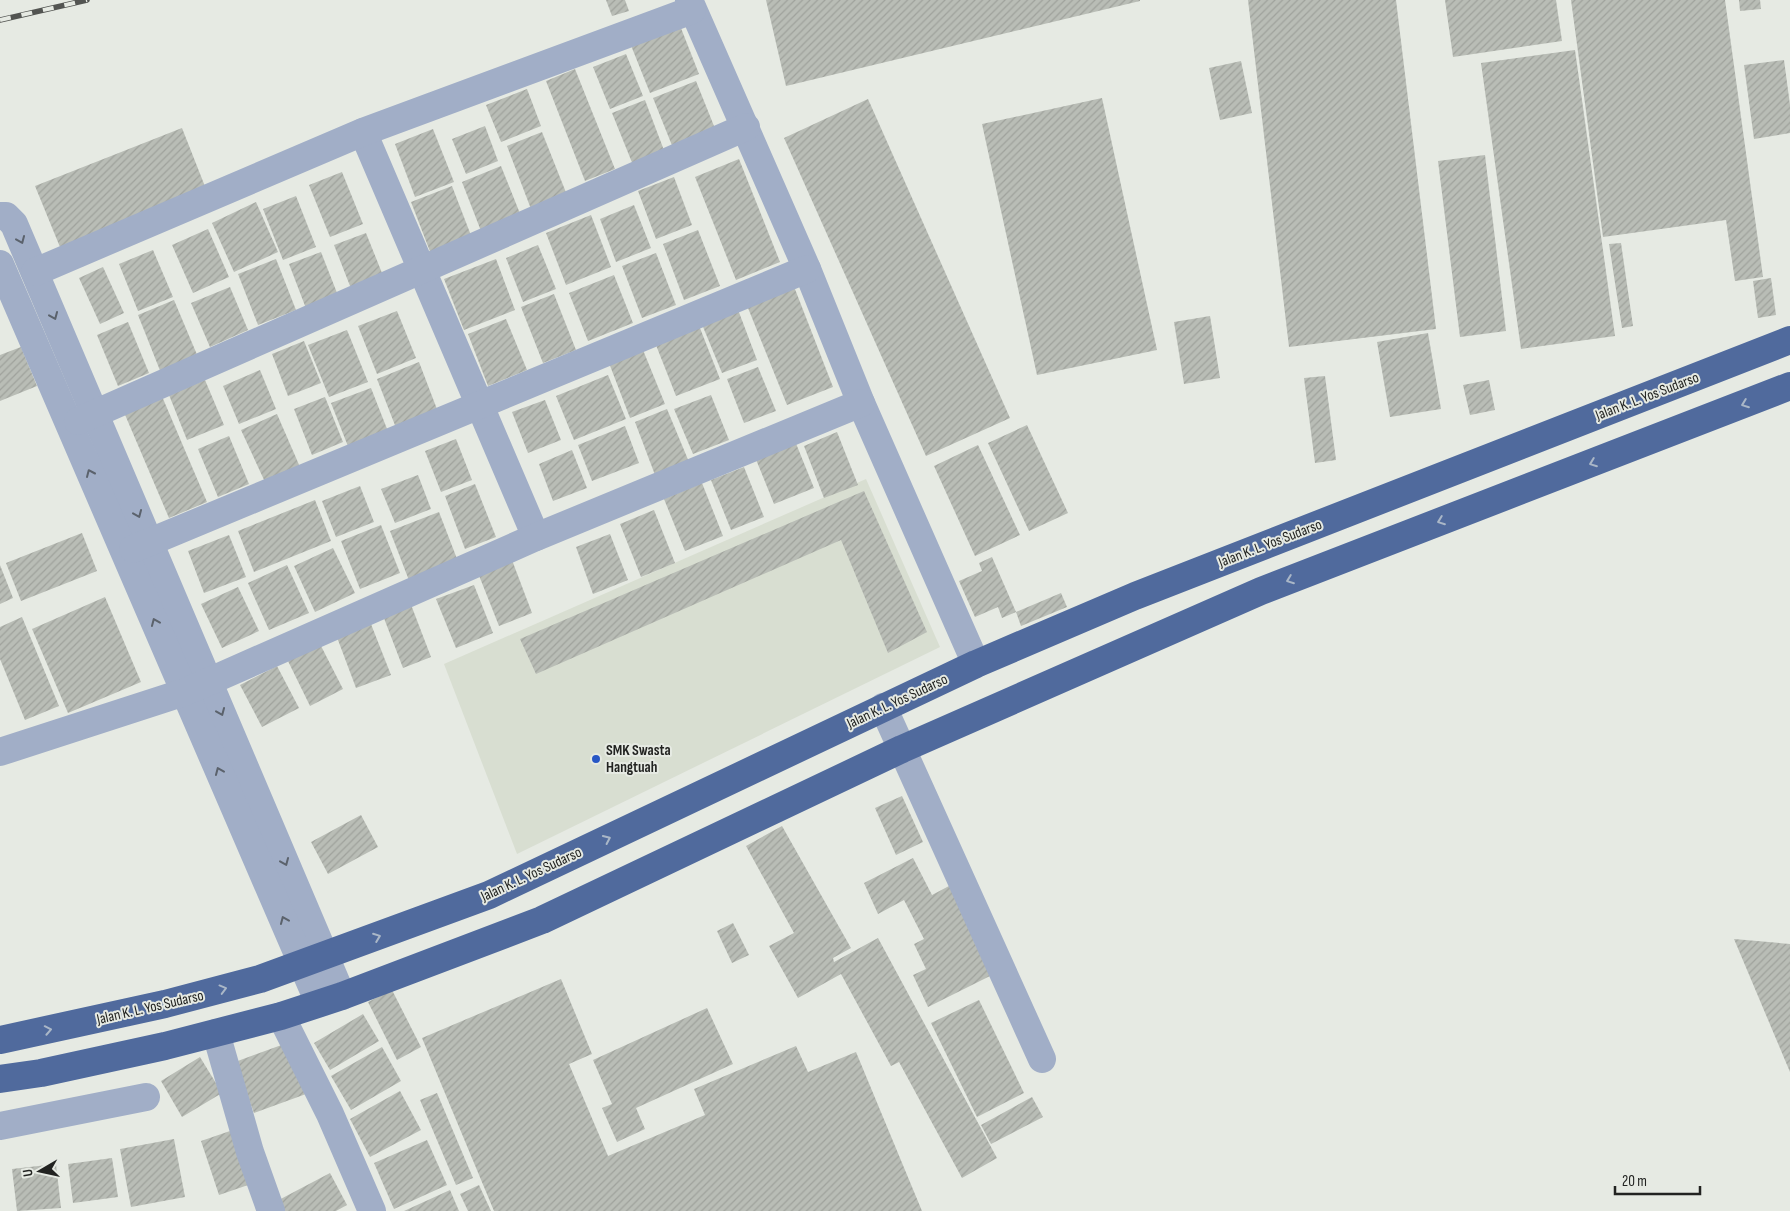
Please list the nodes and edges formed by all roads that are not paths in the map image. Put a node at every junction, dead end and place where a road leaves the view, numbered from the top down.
1 (691, 5) edge
2 (746, 127) junction
3 (363, 132) junction
4 (0, 216) edge
5 (0, 264) edge
6 (807, 269) junction
7 (422, 270) junction
8 (35, 272) junction
9 (1790, 340) edge
10 (1790, 386) edge
11 (861, 403) junction
12 (480, 404) junction
13 (95, 414) junction
14 (70, 425) junction
15 (536, 538) junction
16 (137, 547) junction
17 (976, 664) junction
18 (197, 687) junction
19 (883, 707) junction
20 (902, 749) junction
21 (0, 752) edge
22 (314, 961) junction
23 (331, 999) junction
24 (281, 1016) junction
25 (0, 1040) edge
26 (219, 1045) junction
27 (1042, 1059) dead end
28 (0, 1079) edge
29 (146, 1097) dead end
30 (0, 1126) edge
31 (271, 1211) edge
32 (372, 1211) edge

1 - 2 street
1 - 3 street
2 - 6 street
2 - 7 street
3 - 7 street
3 - 8 street
4 -> 8 street
5 - 14 street
6 - 11 street
6 - 12 street
7 - 12 street
7 - 13 street
8 -> 13 street
9 - 17 highway, Jalan K. L. Yos Sudarso
10 -> 20 highway
11 - 15 street
11 - 17 street
12 - 15 street
12 - 16 street
13 - 14 street
13 -> 16 street
16 -> 14 street
15 - 18 street
16 - 18 street
17 - 19 highway, Jalan K. L. Yos Sudarso
18 - 21 street
18 - 22 street
19 - 20 street
22 -> 19 highway, Jalan K. L. Yos Sudarso
20 - 23 highway
20 - 27 street
22 - 23 street
25 -> 22 highway, Jalan K. L. Yos Sudarso
23 - 24 highway
24 - 26 highway
24 - 32 street
26 - 28 highway
26 - 31 street
29 - 30 street

